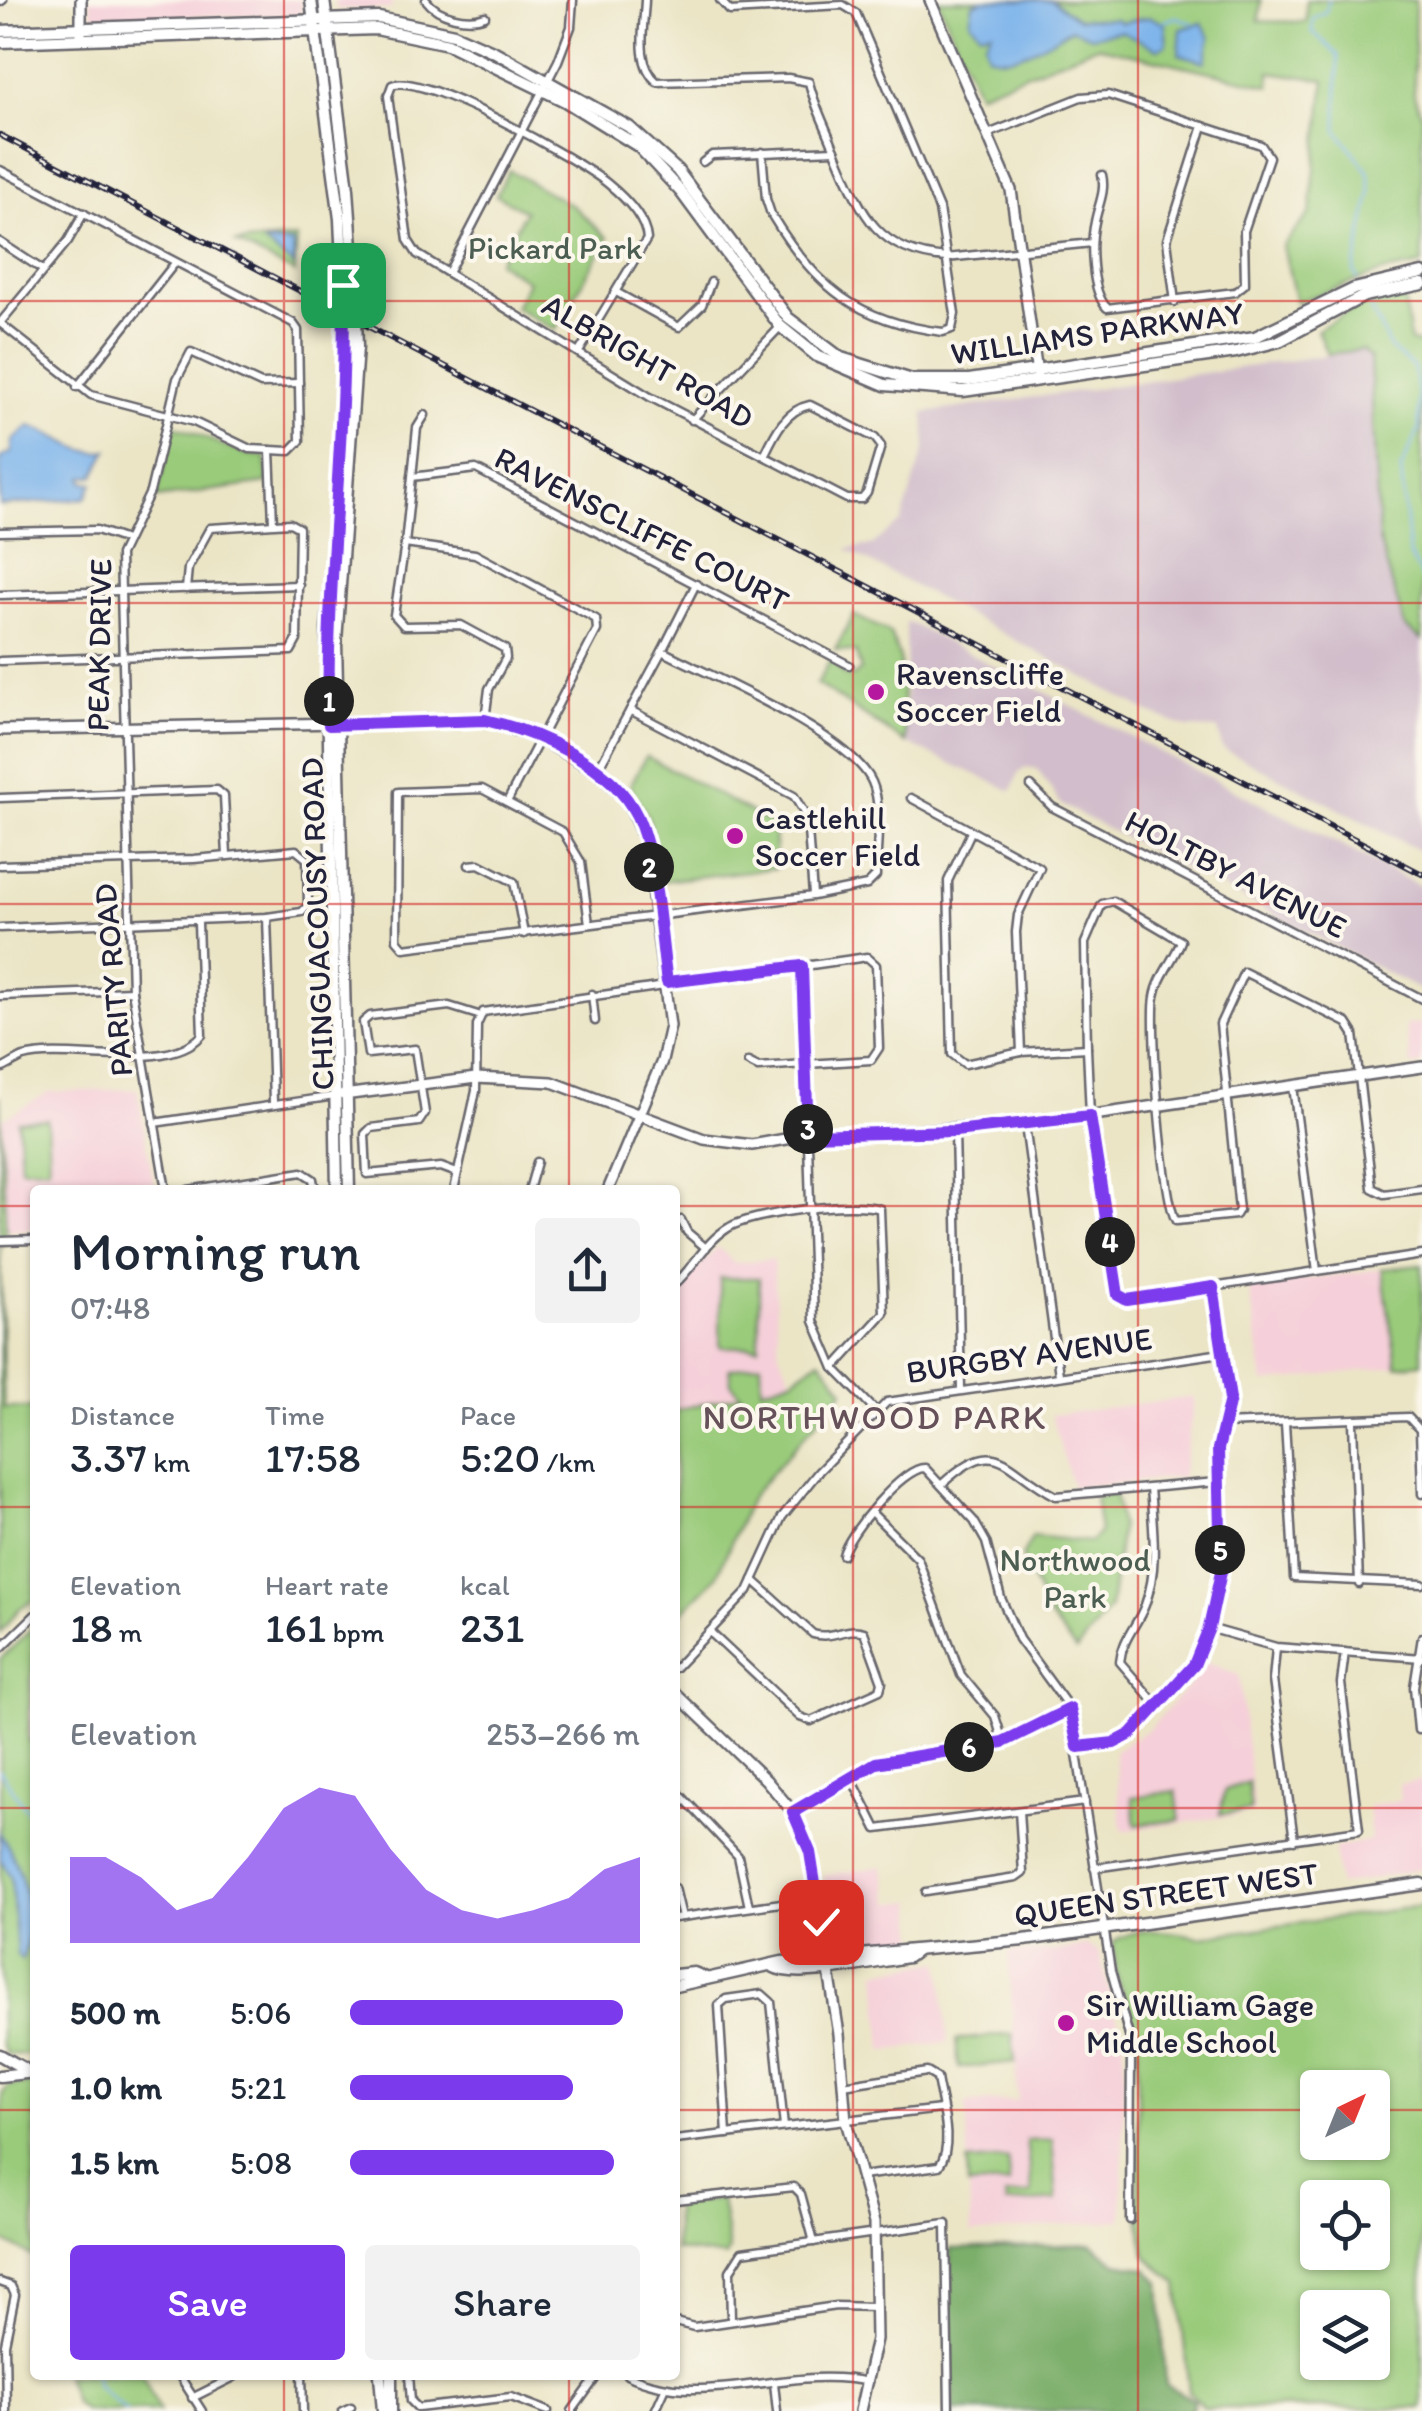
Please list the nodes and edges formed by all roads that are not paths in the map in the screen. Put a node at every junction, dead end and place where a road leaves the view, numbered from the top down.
1 (81, 0) edge
2 (311, 0) edge
3 (324, 0) edge
4 (426, 0) edge
5 (572, 0) edge
6 (645, 0) edge
7 (720, 0) edge
8 (930, 0) edge
9 (485, 16) dead end
10 (321, 27) junction
11 (0, 31) edge
12 (81, 33) junction
13 (0, 42) edge
14 (546, 85) junction
15 (1203, 126) junction
16 (520, 132) junction
17 (988, 134) junction
18 (835, 150) junction
19 (762, 152) junction
20 (702, 162) dead end
21 (0, 170) edge
22 (1102, 175) dead end
23 (84, 213) junction
24 (0, 242) edge
25 (1092, 243) junction
26 (1020, 254) junction
27 (946, 258) junction
28 (175, 263) junction
29 (43, 270) junction
30 (448, 272) junction
31 (1422, 273) edge
32 (711, 282) dead end
33 (1422, 284) edge
34 (1382, 286) junction
35 (616, 292) junction
36 (1176, 302) junction
37 (784, 322) junction
38 (0, 323) edge
39 (579, 352) junction
40 (1037, 375) junction
41 (299, 383) junction
42 (77, 387) junction
43 (170, 415) junction
44 (425, 415) dead end
45 (692, 420) junction
46 (270, 450) junction
47 (764, 456) junction
48 (412, 477) junction
49 (273, 524) junction
50 (0, 532) edge
51 (126, 540) junction
52 (404, 544) junction
53 (696, 584) junction
54 (298, 586) junction
55 (186, 590) junction
56 (120, 591) junction
57 (0, 595) edge
58 (662, 651) junction
59 (122, 659) junction
60 (0, 662) edge
61 (849, 665) dead end
62 (630, 710) junction
63 (485, 720) junction
64 (333, 725) junction
65 (122, 727) junction
66 (0, 730) edge
67 (540, 739) junction
68 (124, 764) joint
69 (597, 771) junction
70 (1031, 786) dead end
71 (125, 795) junction
72 (0, 798) edge
73 (912, 798) dead end
74 (508, 801) junction
75 (971, 832) junction
76 (227, 856) junction
77 (127, 862) junction
78 (469, 865) dead end
79 (0, 866) edge
80 (813, 896) junction
81 (657, 915) junction
82 (266, 917) junction
83 (198, 922) junction
84 (589, 924) junction
85 (130, 925) junction
86 (0, 928) edge
87 (524, 934) junction
88 (802, 966) junction
89 (667, 982) junction
90 (132, 991) junction
91 (592, 994) junction
92 (0, 996) edge
93 (1422, 999) edge
94 (478, 1015) junction
95 (595, 1021) dead end
96 (1086, 1048) junction
97 (1021, 1052) junction
98 (143, 1054) junction
99 (748, 1062) dead end
100 (806, 1062) junction
101 (1422, 1067) edge
102 (4, 1068) dead end
103 (1359, 1077) junction
104 (476, 1078) junction
105 (421, 1083) junction
106 (1293, 1086) junction
107 (341, 1095) junction
108 (1227, 1096) junction
109 (273, 1102) junction
110 (1160, 1106) junction
111 (640, 1113) junction
112 (1090, 1116) junction
113 (154, 1123) junction
114 (1025, 1125) junction
115 (955, 1131) junction
116 (808, 1135) junction
117 (537, 1162) dead end
118 (457, 1173) junction
119 (165, 1185) edge
120 (220, 1185) edge
121 (314, 1185) edge
122 (337, 1185) edge
123 (349, 1185) edge
124 (455, 1185) edge
125 (530, 1185) edge
126 (610, 1185) edge
127 (1422, 1189) edge
128 (810, 1211) junction
129 (681, 1220) dead end
130 (0, 1240) edge
131 (30, 1240) edge
132 (706, 1248) junction
133 (1422, 1255) edge
134 (1317, 1272) junction
135 (680, 1278) edge
136 (1213, 1287) junction
137 (1222, 1353) junction
138 (834, 1368) junction
139 (1059, 1375) junction
140 (961, 1390) junction
141 (876, 1411) junction
142 (1353, 1422) junction
143 (1222, 1424) junction
144 (1285, 1424) junction
145 (1217, 1482) junction
146 (942, 1484) junction
147 (1150, 1488) junction
148 (1422, 1494) edge
149 (871, 1512) junction
150 (843, 1555) dead end
151 (753, 1580) junction
152 (1359, 1584) junction
153 (1422, 1584) edge
154 (30, 1620) edge
155 (1209, 1628) junction
156 (710, 1632) junction
157 (1422, 1637) edge
158 (1276, 1648) junction
159 (0, 1649) edge
160 (1345, 1652) junction
161 (1420, 1658) edge
162 (680, 1663) edge
163 (680, 1698) edge
164 (1157, 1704) junction
165 (1070, 1709) junction
166 (1418, 1730) dead end
167 (1003, 1742) junction
168 (1078, 1747) junction
169 (851, 1777) junction
170 (680, 1794) edge
171 (1085, 1802) junction
172 (1019, 1811) junction
173 (793, 1812) junction
174 (1294, 1840) junction
175 (1094, 1868) junction
176 (1422, 1884) edge
177 (926, 1892) dead end
178 (817, 1898) junction
179 (748, 1908) junction
180 (680, 1918) edge
181 (1104, 1928) junction
182 (827, 1962) junction
183 (706, 1978) junction
184 (680, 1980) edge
185 (680, 1981) edge
186 (0, 2055) edge
187 (30, 2070) edge
188 (30, 2072) edge
189 (0, 2076) edge
190 (842, 2085) junction
191 (942, 2109) junction
192 (846, 2121) junction
193 (784, 2127) junction
194 (727, 2134) junction
195 (680, 2139) edge
196 (861, 2176) junction
197 (680, 2199) edge
198 (1130, 2220) dead end
199 (874, 2233) junction
200 (814, 2242) junction
201 (0, 2282) edge
202 (877, 2307) junction
203 (730, 2321) junction
204 (680, 2323) edge
205 (182, 2380) edge
206 (228, 2380) edge
207 (302, 2380) edge
208 (380, 2380) edge
209 (391, 2380) edge
210 (409, 2380) edge
211 (594, 2380) edge
212 (640, 2380) edge
213 (868, 2382) junction
214 (774, 2384) junction
215 (664, 2389) junction
216 (192, 2398) junction
217 (351, 2407) dead end
218 (6, 2411) edge
219 (202, 2411) edge
220 (303, 2411) edge
221 (342, 2411) edge
222 (383, 2411) edge
223 (391, 2411) edge
224 (548, 2411) edge
225 (572, 2411) edge
226 (655, 2411) edge
227 (777, 2411) edge
228 (860, 2411) edge
229 (949, 2411) edge

1 - 12 street
2 - 10 main road, CHINGUACOUSY ROAD
3 - 10 main road, CHINGUACOUSY ROAD
4 - 9 street
5 - 14 street
6 - 18 street
7 - 27 street
8 - 17 street
10 - 12 main road, WILLIAMS PARKWAY
10 - 14 main road, WILLIAMS PARKWAY
10 - 64 main road, CHINGUACOUSY ROAD, bridge
10 - 64 main road, CHINGUACOUSY ROAD, bridge
11 - 12 main road, WILLIAMS PARKWAY
12 - 13 main road, WILLIAMS PARKWAY
14 - 16 street
14 - 37 main road, WILLIAMS PARKWAY
15 - 17 street
15 - 36 street
15 - 36 street
16 - 30 street
16 - 30 street, ALBRIGHT ROAD
16 - 35 street
17 - 26 street
18 - 19 street
18 - 27 street
19 - 20 street
19 - 27 street
21 - 23 street
22 - 25 street
23 - 28 street
23 - 29 street
24 - 29 street
25 - 26 street
25 - 36 street
26 - 27 street
26 - 40 street
28 - 41 street
28 - 42 street
29 - 38 street
30 - 39 street, ALBRIGHT ROAD
31 - 34 main road, WILLIAMS PARKWAY
32 - 35 street
33 - 34 main road, WILLIAMS PARKWAY
34 - 40 main road, WILLIAMS PARKWAY
35 - 39 street
37 - 40 main road, WILLIAMS PARKWAY
37 - 45 street
38 - 42 street
39 - 45 street, ALBRIGHT ROAD
41 - 43 street, PEAK DRIVE
41 - 46 street
42 - 43 street
43 - 46 street
43 - 51 street, PEAK DRIVE
44 - 48 street
45 - 47 street, ALBRIGHT ROAD
46 - 49 street
47 - 47 street, ALBRIGHT ROAD
48 - 52 street
48 - 53 street, RAVENSCLIFFE COURT
49 - 54 street
49 - 55 street
50 - 51 street
51 - 56 street, PEAK DRIVE
52 - 63 street
52 - 67 street
53 - 58 street
53 - 61 street, RAVENSCLIFFE COURT
54 - 55 street
54 - 59 street
55 - 56 street
56 - 57 street
56 - 59 street, PEAK DRIVE
58 - 62 street
58 - 80 street
59 - 60 street
59 - 65 street, PEAK DRIVE
62 - 69 street
62 - 80 street
63 - 64 street
63 - 67 street
64 - 65 street
64 - 107 main road, CHINGUACOUSY ROAD
65 - 66 street
65 - 68 street, PEAK DRIVE
67 - 69 street
67 - 74 street
68 - 71 street, PARITY ROAD
69 - 81 street
70 - 93 street, HOLTBY AVENUE
71 - 72 street
71 - 76 street
71 - 77 street, PARITY ROAD
73 - 75 street
74 - 84 street
74 - 87 street
75 - 97 street
75 - 97 street
76 - 77 street
76 - 82 street
77 - 79 street
77 - 85 street, PARITY ROAD
78 - 87 street
80 - 81 street
81 - 84 street
81 - 89 street
82 - 83 street
82 - 109 street
83 - 85 street
83 - 98 street
84 - 87 street
85 - 86 street
85 - 90 street, PARITY ROAD
88 - 89 street
88 - 100 street
88 - 100 street
89 - 91 street
89 - 111 street
90 - 92 street
90 - 98 street, PARITY ROAD
91 - 94 street
91 - 95 street
94 - 104 street
94 - 105 street
96 - 97 street
96 - 110 street
96 - 112 street
98 - 102 street
98 - 113 street, PARITY ROAD
99 - 100 street
100 - 116 street
101 - 103 street
103 - 106 street
103 - 108 street
103 - 127 street
104 - 105 street
104 - 111 street
104 - 118 street
105 - 107 street
105 - 118 street
106 - 108 street
106 - 134 street
107 - 109 street
107 - 122 main road, CHINGUACOUSY ROAD
107 - 123 main road, CHINGUACOUSY ROAD
108 - 110 street
108 - 110 street
109 - 113 street
110 - 112 street
111 - 116 street
111 - 126 street
112 - 114 street
112 - 136 street
113 - 119 street, PARITY ROAD
114 - 115 street
114 - 139 street
115 - 116 street
115 - 140 street
116 - 128 street
117 - 125 street
118 - 124 street
120 - 121 street
128 - 132 street
128 - 138 street
128 - 138 street
129 - 132 street
130 - 131 street
132 - 135 street
133 - 134 street
134 - 136 street
136 - 137 street
137 - 139 street, BURGBY AVENUE
137 - 143 street
138 - 141 street
139 - 140 street, BURGBY AVENUE
140 - 141 street, BURGBY AVENUE
141 - 151 street, BURGBY AVENUE
142 - 144 street
142 - 148 street
142 - 152 street
143 - 144 street
143 - 145 street
144 - 152 street
145 - 147 street
145 - 155 street
146 - 147 street
146 - 149 street
146 - 165 street
147 - 164 street
149 - 150 street
149 - 167 street
151 - 156 street, BURGBY AVENUE
151 - 156 street
152 - 153 street
154 - 159 street
155 - 158 street
155 - 164 street
156 - 162 street, BURGBY AVENUE
157 - 161 street
158 - 160 street
158 - 174 street
160 - 161 street
160 - 174 street
161 - 166 street
163 - 173 street
164 - 168 street
165 - 167 street
165 - 168 street
167 - 169 street
168 - 171 street
169 - 172 street
169 - 173 street
170 - 179 street
171 - 172 street
171 - 175 street
172 - 177 street
173 - 178 street
174 - 175 street
175 - 181 street
176 - 181 main road, QUEEN STREET WEST
178 - 179 street
178 - 182 street
179 - 180 street
181 - 182 main road, QUEEN STREET WEST
181 - 198 street
182 - 183 main road, QUEEN STREET WEST
182 - 190 street
183 - 184 main road, QUEEN STREET WEST
183 - 185 main road, QUEEN STREET WEST
186 - 187 main road
188 - 189 main road
190 - 191 street
190 - 192 street
191 - 192 street
191 - 196 street
192 - 193 street
192 - 196 street
193 - 194 street
193 - 194 street
194 - 195 street
196 - 199 street
197 - 200 street
199 - 200 street
199 - 202 street
199 - 229 street
200 - 203 street
201 - 218 street
202 - 203 street
202 - 213 street
203 - 204 street
205 - 216 street
206 - 216 street
207 - 220 street
208 - 222 main road
209 - 223 main road
210 - 224 street
211 - 225 street
212 - 215 street
213 - 214 street
213 - 228 street
214 - 215 street
214 - 227 street
215 - 226 street
216 - 219 street
217 - 221 street

